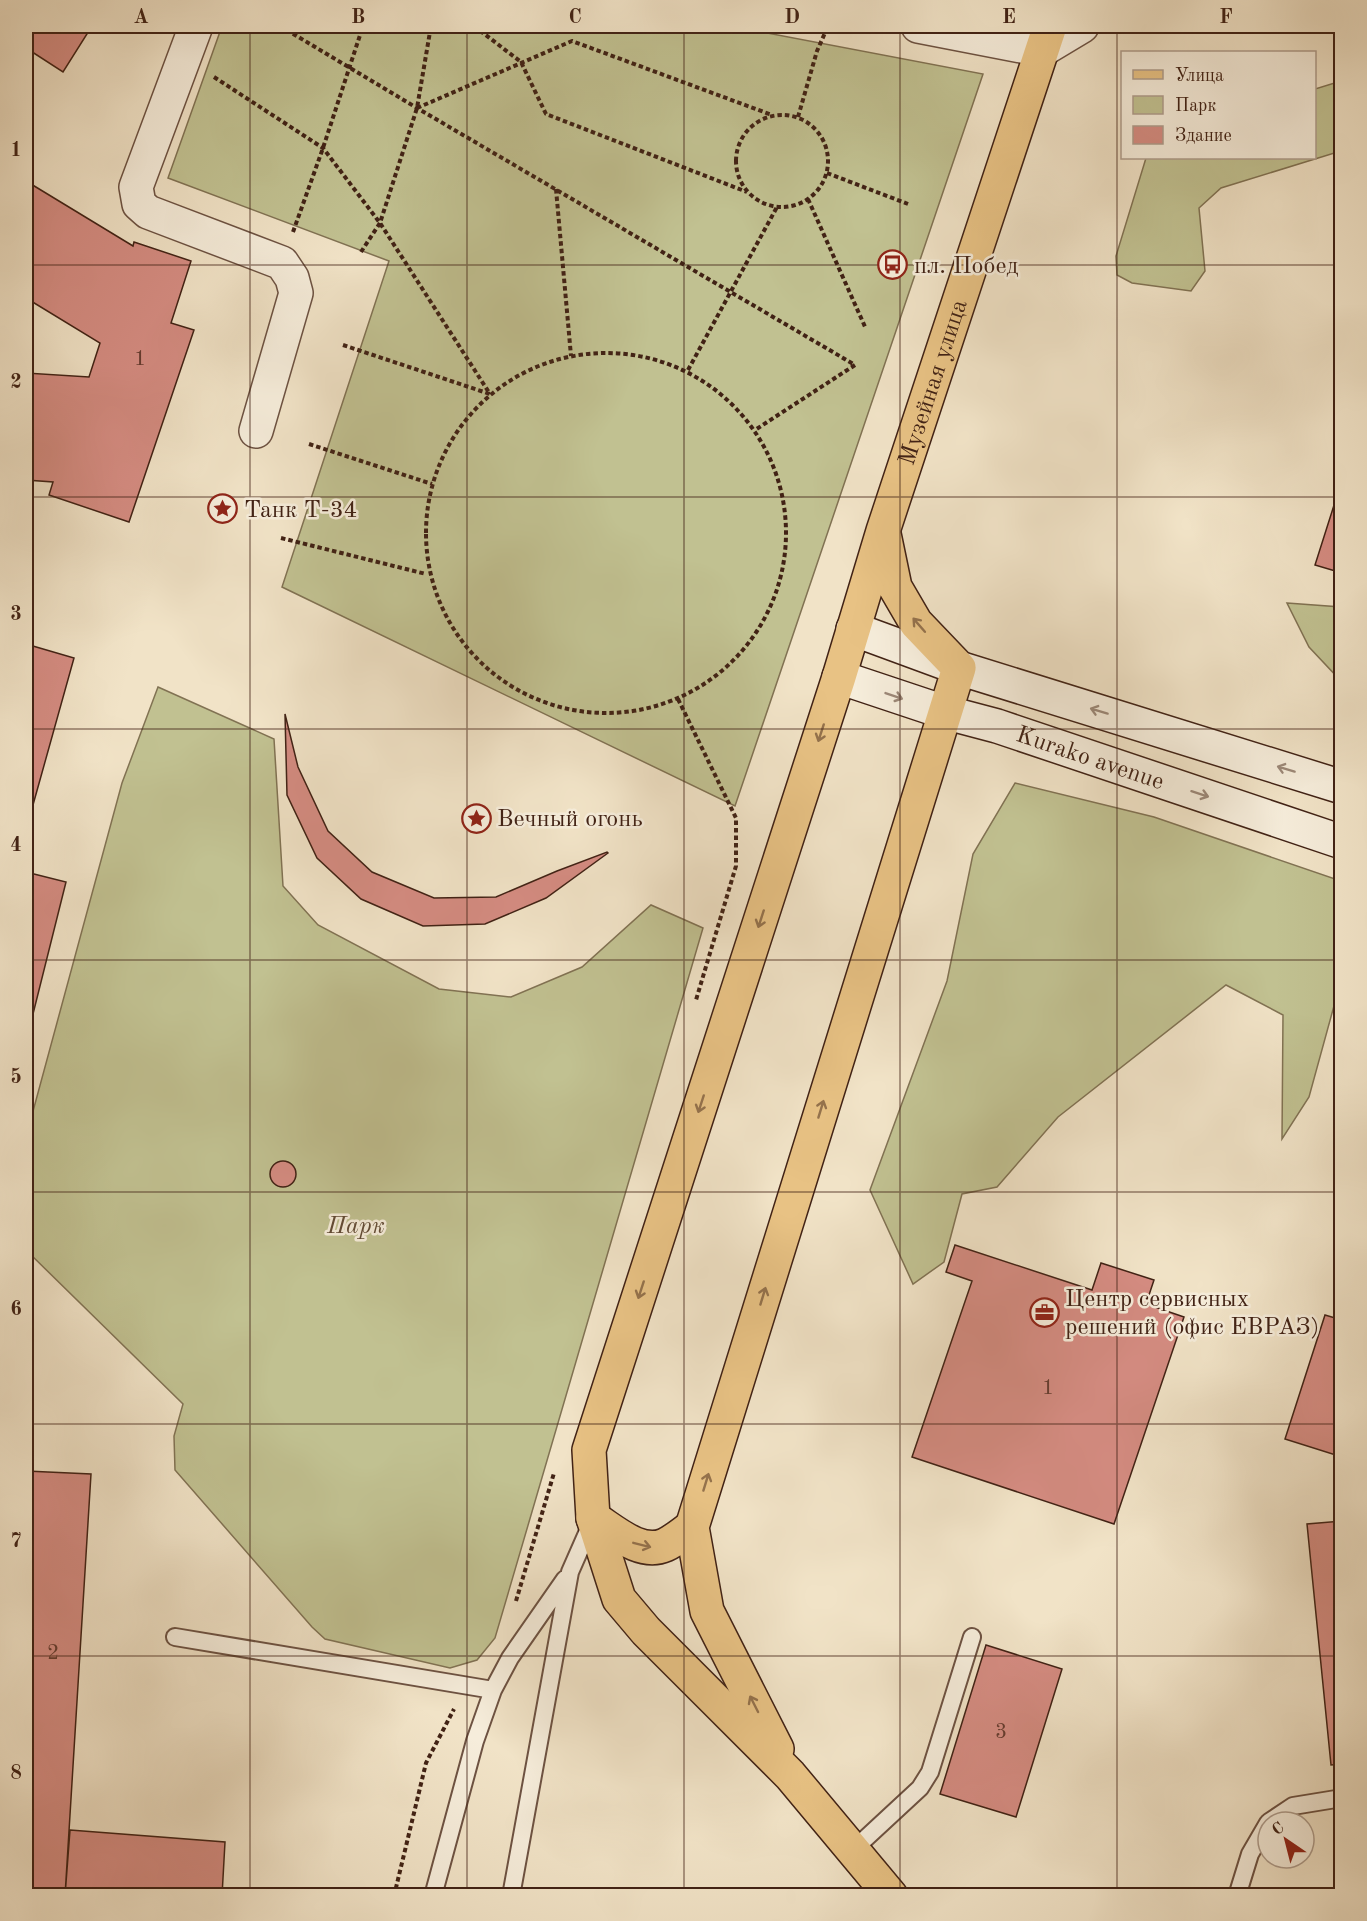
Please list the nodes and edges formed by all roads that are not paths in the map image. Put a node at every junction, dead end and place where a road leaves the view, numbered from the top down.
1 (196, 26) edge
2 (918, 26) edge
3 (1082, 26) edge
4 (1046, 38) edge
5 (256, 431) dead end
6 (883, 531) junction
7 (853, 629) junction
8 (959, 668) junction
9 (839, 677) junction
10 (944, 712) junction
11 (1341, 787) edge
12 (1341, 842) edge
13 (594, 1518) junction
14 (692, 1527) junction
15 (570, 1572) junction
16 (175, 1637) dead end
17 (972, 1637) dead end
18 (493, 1690) junction
19 (790, 1775) junction
20 (1341, 1798) edge
21 (1287, 1810) edge
22 (1256, 1843) edge
23 (852, 1851) junction
24 (433, 1896) edge
25 (512, 1896) edge
26 (891, 1896) edge
27 (1237, 1896) edge

1 - 5 main road
2 - 4 main road
3 - 4 main road
4 - 6 main road, Музейная улица
6 - 7 main road, Музейная улица
8 -> 6 main road
7 - 8 main road, Kurako avenue
7 - 9 main road, Музейная улица
8 - 10 main road
11 -> 8 main road, Kurako avenue
9 -> 10 main road, Kurako avenue
9 -> 13 main road, Музейная улица
10 -> 12 main road, Kurako avenue
14 -> 10 main road
13 -> 14 main road
13 - 15 lane
13 - 19 main road, Музейная улица
19 -> 14 main road
15 - 18 lane
15 - 25 lane
16 - 18 lane
17 - 23 lane
18 - 24 lane
19 - 23 main road
20 - 21 lane
22 - 27 lane
23 - 26 main road

